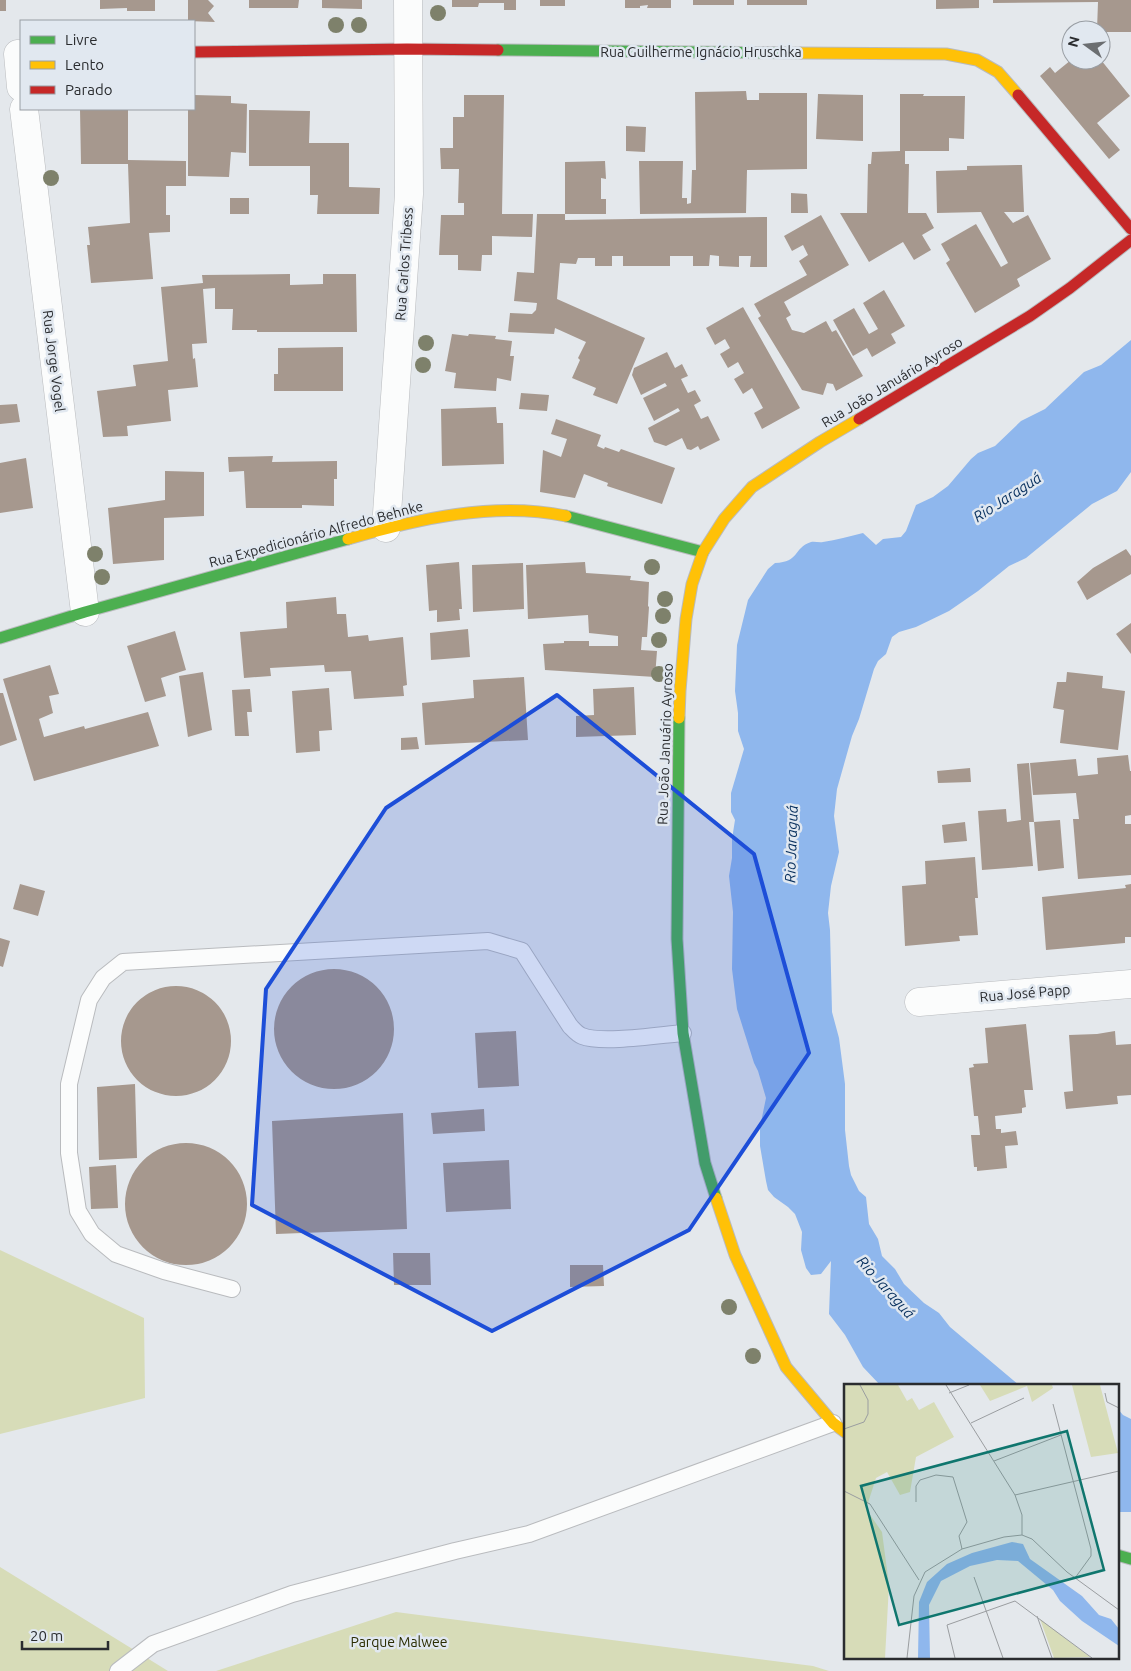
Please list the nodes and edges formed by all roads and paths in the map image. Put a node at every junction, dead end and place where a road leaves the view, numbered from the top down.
1 (408, 0) edge
2 (407, 49) junction
3 (195, 52) edge
4 (13, 54) edge
5 (20, 84) edge
6 (24, 110) edge
7 (1131, 228) edge
8 (1131, 240) edge
9 (386, 528) junction
10 (703, 552) junction
11 (85, 612) junction
12 (0, 638) edge
13 (1131, 984) edge
14 (919, 1002) dead end
15 (683, 1033) junction
16 (232, 1289) dead end
17 (839, 1427) edge
18 (1118, 1555) edge
19 (1131, 1559) edge
20 (118, 1671) edge

1 - 2 street, Rua Carlos Tribess
2 - 3 street, Rua Guilherme Ignácio Hruschka
2 - 7 street, Rua Guilherme Ignácio Hruschka
2 - 9 street, Rua Carlos Tribess
4 - 5 street
6 - 11 street, Rua Jorge Vogel
8 - 10 street, Rua João Januário Ayroso
9 - 10 street, Rua Expedicionário Alfredo Behnke
9 - 11 street, Rua Expedicionário Alfredo Behnke
10 - 15 street, Rua João Januário Ayroso
11 - 12 street, Rua Expedicionário Alfredo Behnke
13 - 14 street, Rua José Papp
15 - 16 lane
15 - 17 street, Rua João Januário Ayroso
17 - 20 lane
18 - 19 street

